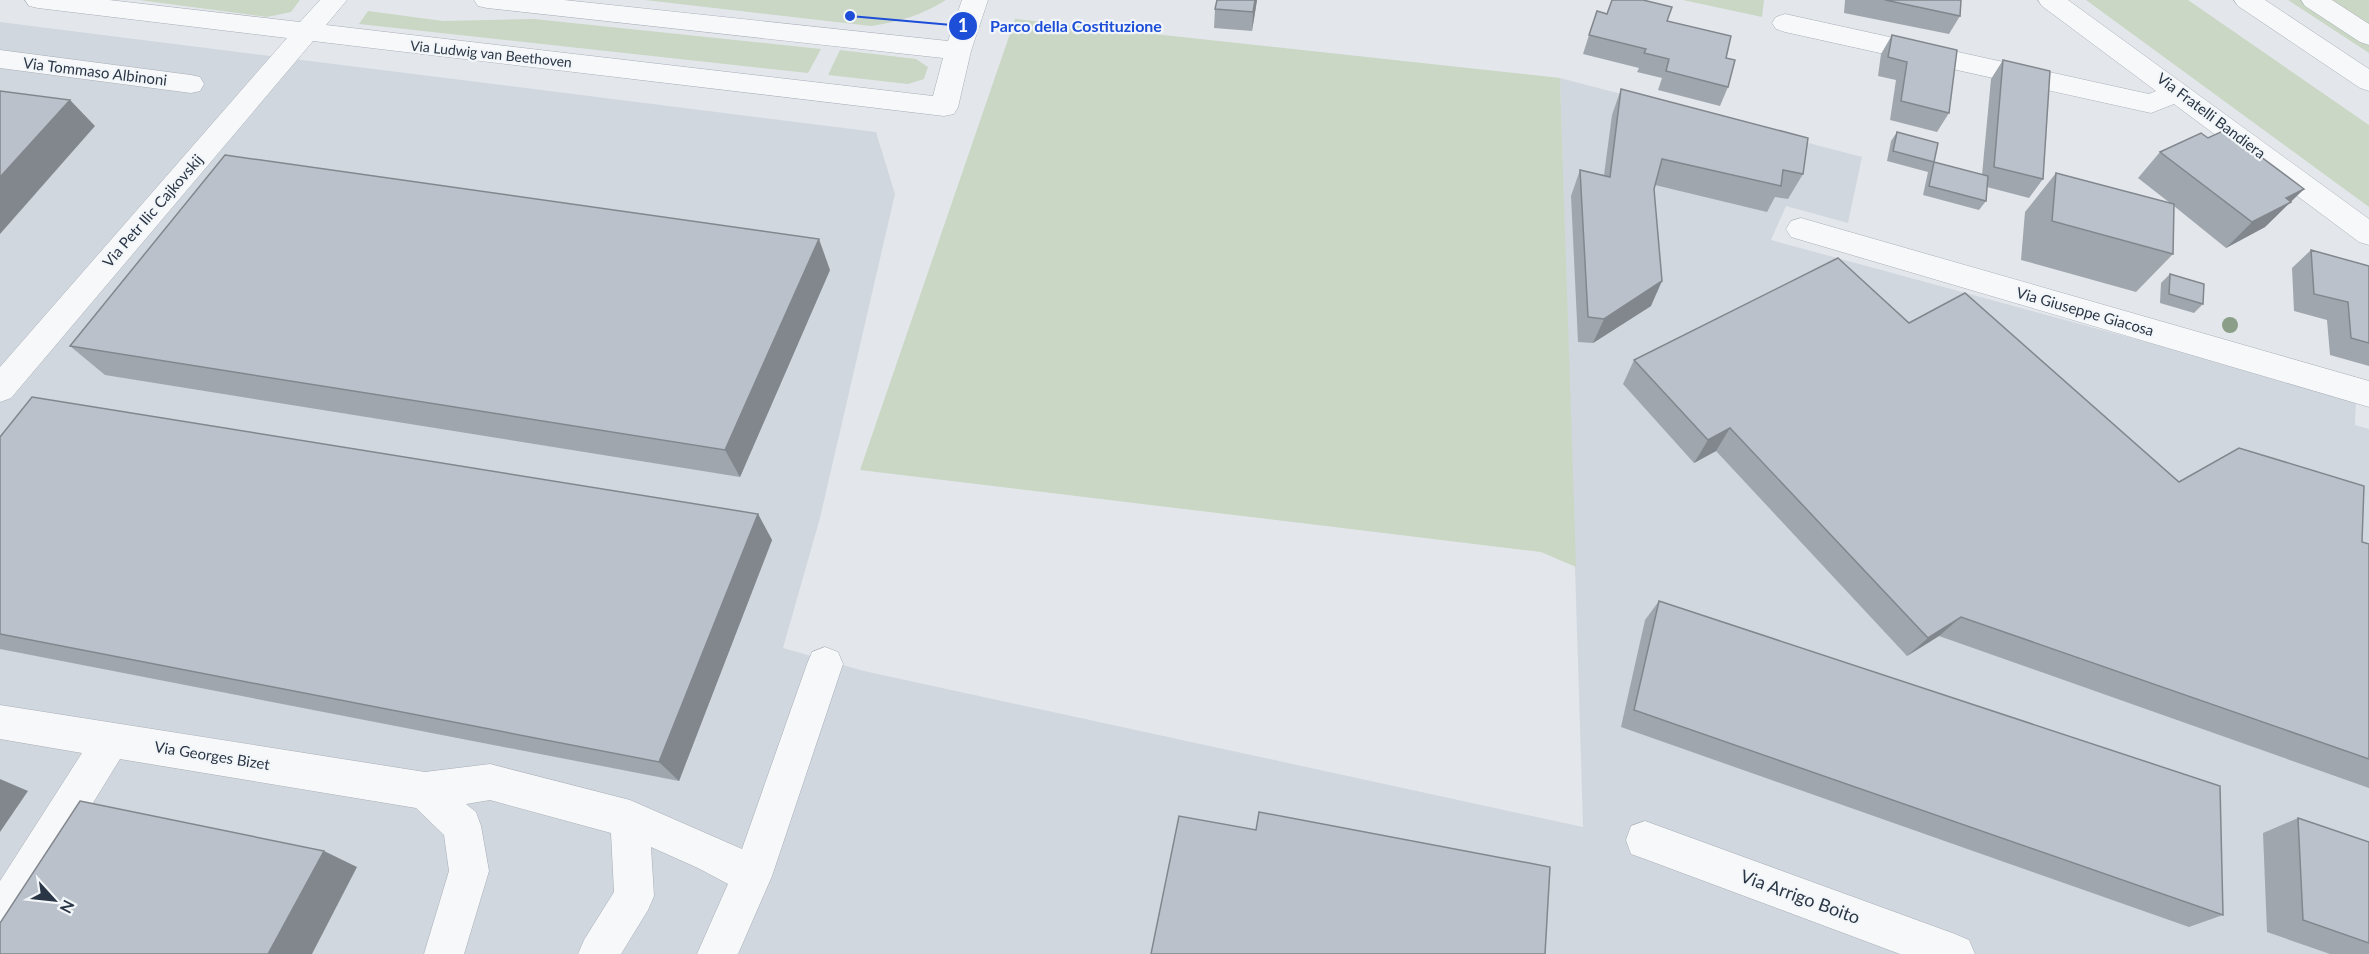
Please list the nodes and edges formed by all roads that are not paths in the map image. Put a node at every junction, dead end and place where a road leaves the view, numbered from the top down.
1 (38, 0) edge
2 (334, 0) edge
3 (487, 0) edge
4 (975, 0) edge
5 (2051, 0) edge
6 (2247, 0) edge
7 (2314, 0) edge
8 (1785, 23) dead end
9 (307, 33) junction
10 (2369, 36) edge
11 (958, 51) junction
12 (0, 59) edge
13 (2369, 82) edge
14 (191, 84) dead end
15 (2178, 92) junction
16 (1801, 229) dead end
17 (2369, 234) edge
18 (0, 389) edge
19 (2369, 394) edge
20 (825, 664) dead end
21 (0, 722) edge
22 (111, 740) junction
23 (425, 791) junction
24 (630, 819) junction
25 (1645, 840) dead end
26 (752, 876) junction
27 (0, 917) edge
28 (444, 954) edge
29 (598, 954) edge
30 (717, 954) edge
31 (1955, 954) edge

1 - 9 street, Via Ludwig van Beethoven
2 - 9 street, Via Petr Ilic Cajkovskij
3 - 11 street
4 - 11 street
5 - 15 street, Via Fratelli Bandiera
6 - 13 street
7 - 10 street
8 - 15 street
9 - 11 street, Via Ludwig van Beethoven
9 - 18 street, Via Petr Ilic Cajkovskij
12 - 14 street, Via Tommaso Albinoni
15 - 17 street, Via Fratelli Bandiera
16 - 19 street, Via Giuseppe Giacosa
20 - 26 street
21 - 22 street, Via Georges Bizet
22 - 23 street, Via Georges Bizet
22 - 27 street
23 - 24 street, Via Georges Bizet
23 - 28 street
24 - 26 street, Via Georges Bizet
24 - 29 street
25 - 31 street, Via Arrigo Boito
26 - 30 street

